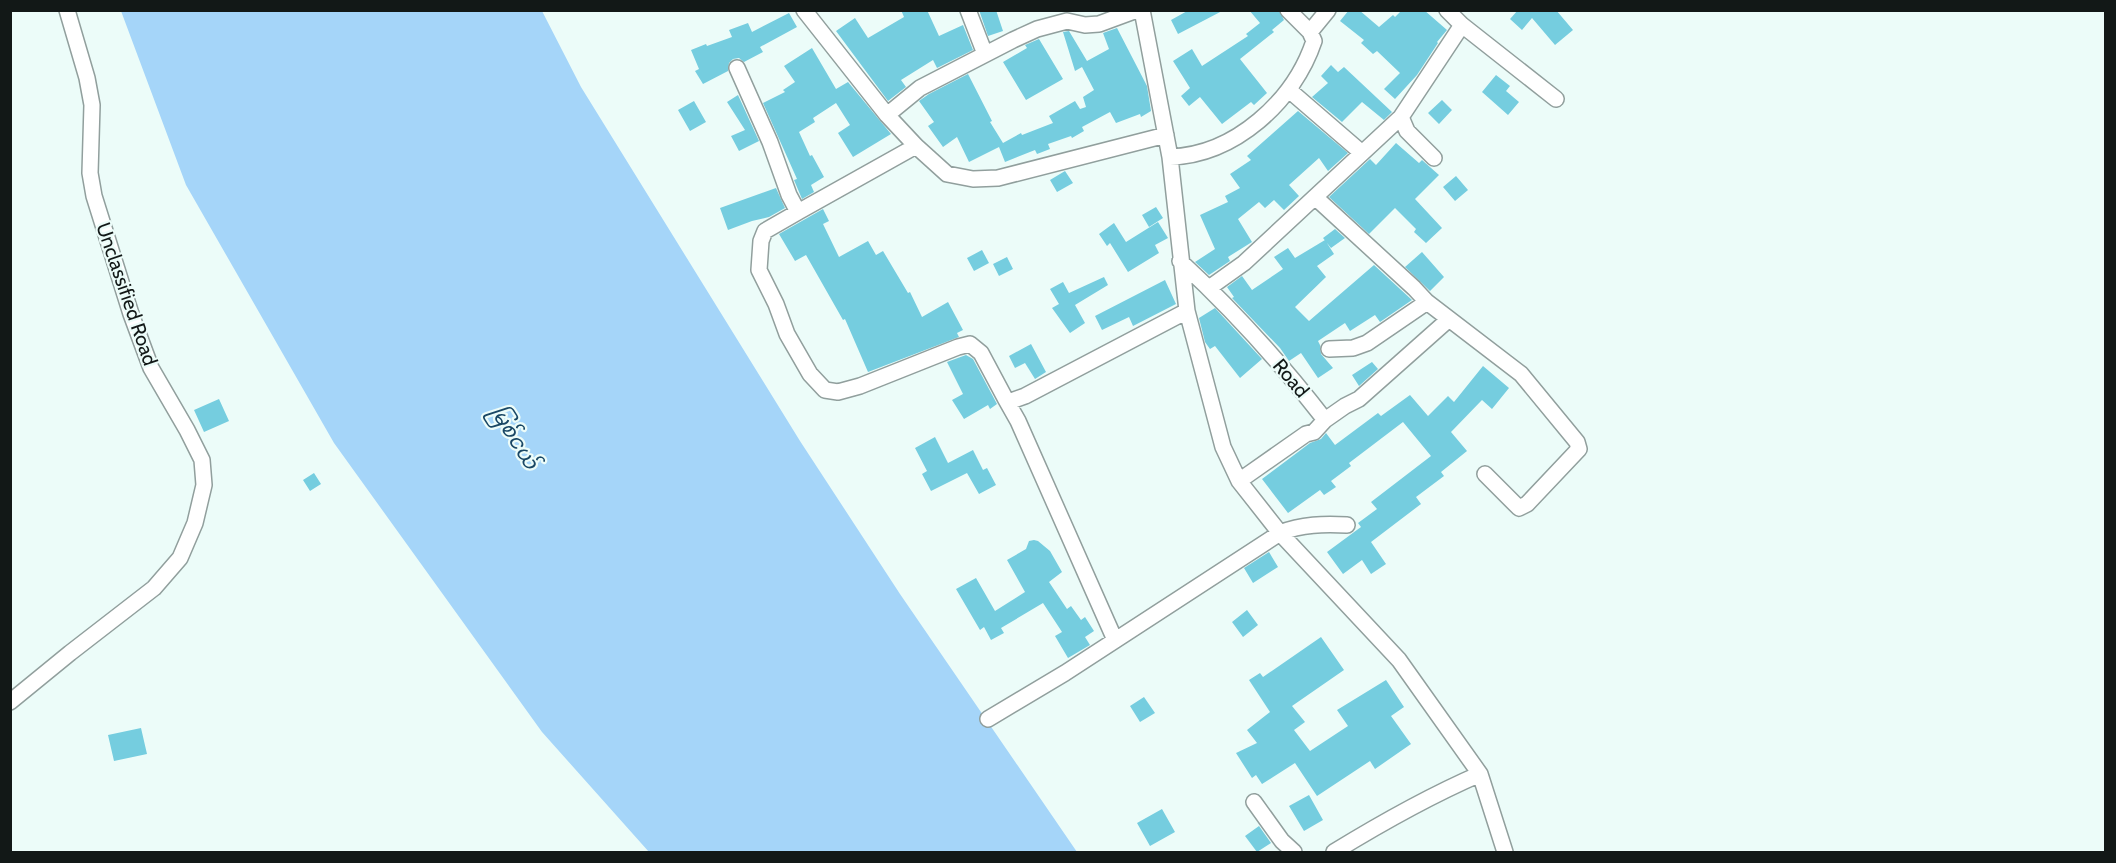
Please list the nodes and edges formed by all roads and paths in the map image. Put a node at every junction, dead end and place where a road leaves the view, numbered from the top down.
1 (67, 10) edge
2 (804, 10) edge
3 (968, 10) edge
4 (1137, 10) edge
5 (1142, 10) edge
6 (1288, 10) edge
7 (1328, 10) edge
8 (1446, 10) edge
9 (1462, 25) junction
10 (1310, 32) junction
11 (985, 54) junction
12 (737, 68) dead end
13 (1289, 90) junction
14 (1556, 99) dead end
15 (887, 115) junction
16 (1401, 117) junction
17 (1167, 135) junction
18 (916, 146) junction
19 (1362, 153) junction
20 (1170, 158) junction
21 (1434, 158) dead end
22 (1316, 198) junction
23 (798, 212) junction
24 (1180, 261) junction
25 (1209, 288) junction
26 (1427, 302) junction
27 (1187, 311) junction
28 (1448, 320) junction
29 (1329, 349) dead end
30 (1005, 399) junction
31 (1325, 420) junction
32 (1485, 474) dead end
33 (1239, 481) junction
34 (1347, 525) dead end
35 (1280, 533) junction
36 (1114, 640) junction
37 (10, 702) edge
38 (988, 719) dead end
39 (1480, 774) junction
40 (1254, 802) dead end
41 (1294, 852) edge
42 (1334, 852) edge
43 (1505, 852) edge

1 - 37 street, Unclassified Road
2 - 15 street
3 - 11 street
4 - 11 street
5 - 17 street
6 - 10 street
7 - 10 street
8 - 9 street
9 - 14 street
9 - 16 street
10 - 13 street
11 - 15 street
12 - 23 street
13 - 19 street
13 - 20 street
15 - 18 street
16 - 19 street
16 - 21 street
17 - 18 street
17 - 20 street
18 - 23 street
19 - 22 street
20 - 24 street
22 - 25 street
22 - 26 street
23 - 30 street
24 - 25 street, Road
24 - 27 street
25 - 31 street, Road
26 - 28 street
26 - 29 street
27 - 30 street
27 - 33 street
28 - 31 street
28 - 32 street
30 - 36 street
31 - 33 street
33 - 35 street
34 - 35 street
35 - 36 street
35 - 39 street
36 - 38 street
39 - 42 street
39 - 43 street
40 - 41 street

